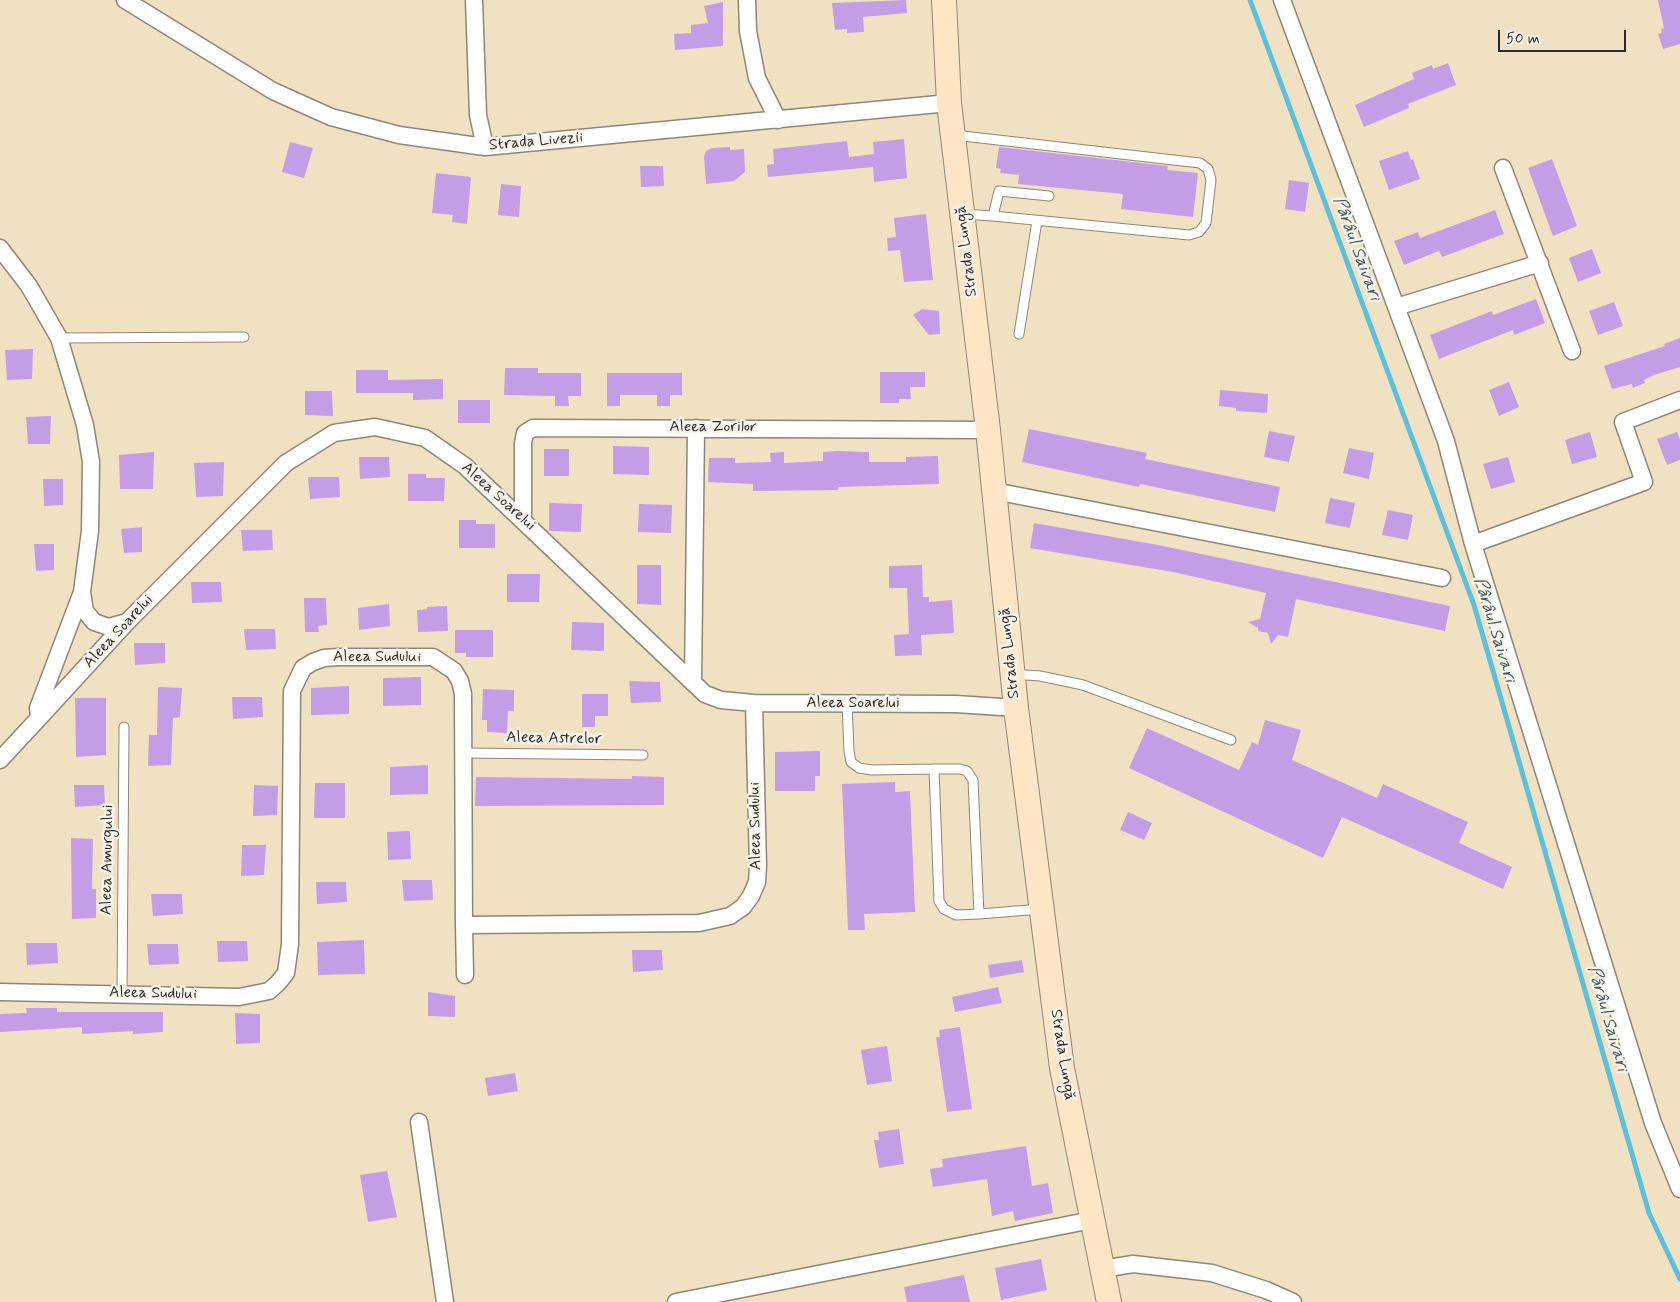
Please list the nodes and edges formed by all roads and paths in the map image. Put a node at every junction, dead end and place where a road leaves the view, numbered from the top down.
1 (126, 0) edge
2 (474, 0) edge
3 (747, 0) edge
4 (944, 0) edge
5 (1282, 0) edge
6 (949, 102) junction
7 (778, 120) junction
8 (954, 135) junction
9 (486, 147) junction
10 (1503, 168) dead end
11 (1049, 196) dead end
12 (962, 214) junction
13 (993, 216) junction
14 (1037, 221) junction
15 (0, 248) edge
16 (1540, 263) junction
17 (1396, 306) junction
18 (1020, 334) dead end
19 (244, 336) dead end
20 (59, 338) junction
21 (1572, 351) dead end
22 (1680, 400) edge
23 (696, 428) junction
24 (988, 430) junction
25 (994, 491) junction
26 (523, 519) junction
27 (1473, 544) junction
28 (1442, 578) dead end
29 (82, 592) junction
30 (126, 622) junction
31 (1012, 674) junction
32 (693, 682) junction
33 (754, 703) junction
34 (847, 703) junction
35 (1016, 708) junction
36 (39, 718) junction
37 (124, 727) dead end
38 (1231, 740) dead end
39 (464, 753) junction
40 (643, 755) dead end
41 (0, 760) edge
42 (934, 769) junction
43 (1042, 909) junction
44 (979, 914) junction
45 (464, 925) junction
46 (465, 974) dead end
47 (0, 992) edge
48 (122, 993) junction
49 (419, 1122) dead end
50 (1680, 1190) edge
51 (1092, 1220) junction
52 (1102, 1269) junction
53 (445, 1302) edge
54 (676, 1302) edge
55 (1110, 1302) edge
56 (1294, 1302) edge

1 - 9 street, Strada Livezii
2 - 9 street
3 - 7 street
4 - 6 main road, Strada Lungă
5 - 17 street
6 - 7 street, Strada Livezii
6 - 8 main road, Strada Lungă
7 - 9 street, Strada Livezii
8 - 12 main road, Strada Lungă
8 - 14 lane
10 - 16 street
11 - 13 lane
12 - 13 lane
12 - 24 main road, Strada Lungă
13 - 14 lane
14 - 18 lane
15 - 20 street, Aleea Soarelui
16 - 17 street
16 - 21 street
17 - 27 street
19 - 20 lane
20 - 29 street, Aleea Soarelui
22 - 27 street
23 - 24 street, Aleea Zorilor
23 - 26 street, Aleea Zorilor
23 - 32 street
24 - 25 main road, Strada Lungă
25 - 28 street
25 - 31 main road, Strada Lungă
26 - 30 street, Aleea Soarelui
26 - 32 street, Aleea Soarelui
27 - 50 street
29 - 30 street
29 - 36 street, Aleea Soarelui
30 - 36 street, Aleea Soarelui
31 - 35 main road, Strada Lungă
31 - 38 lane
32 - 33 street, Aleea Soarelui
33 - 34 street, Aleea Soarelui
33 - 45 street, Aleea Sudului
34 - 35 street, Aleea Soarelui
34 - 42 lane
35 - 43 main road, Strada Lungă
36 - 41 street, Aleea Soarelui
37 - 48 lane, Aleea Amurgului
39 - 40 lane, Aleea Astrelor
39 - 45 street, Aleea Sudului
39 - 48 street, Aleea Sudului
42 - 44 lane
42 - 44 lane
43 - 44 lane
43 - 51 main road, Strada Lungă
45 - 46 street
47 - 48 street, Aleea Sudului
49 - 53 street
51 - 52 main road, Strada Lungă
51 - 54 street
52 - 55 main road, Strada Lungă
52 - 56 street

